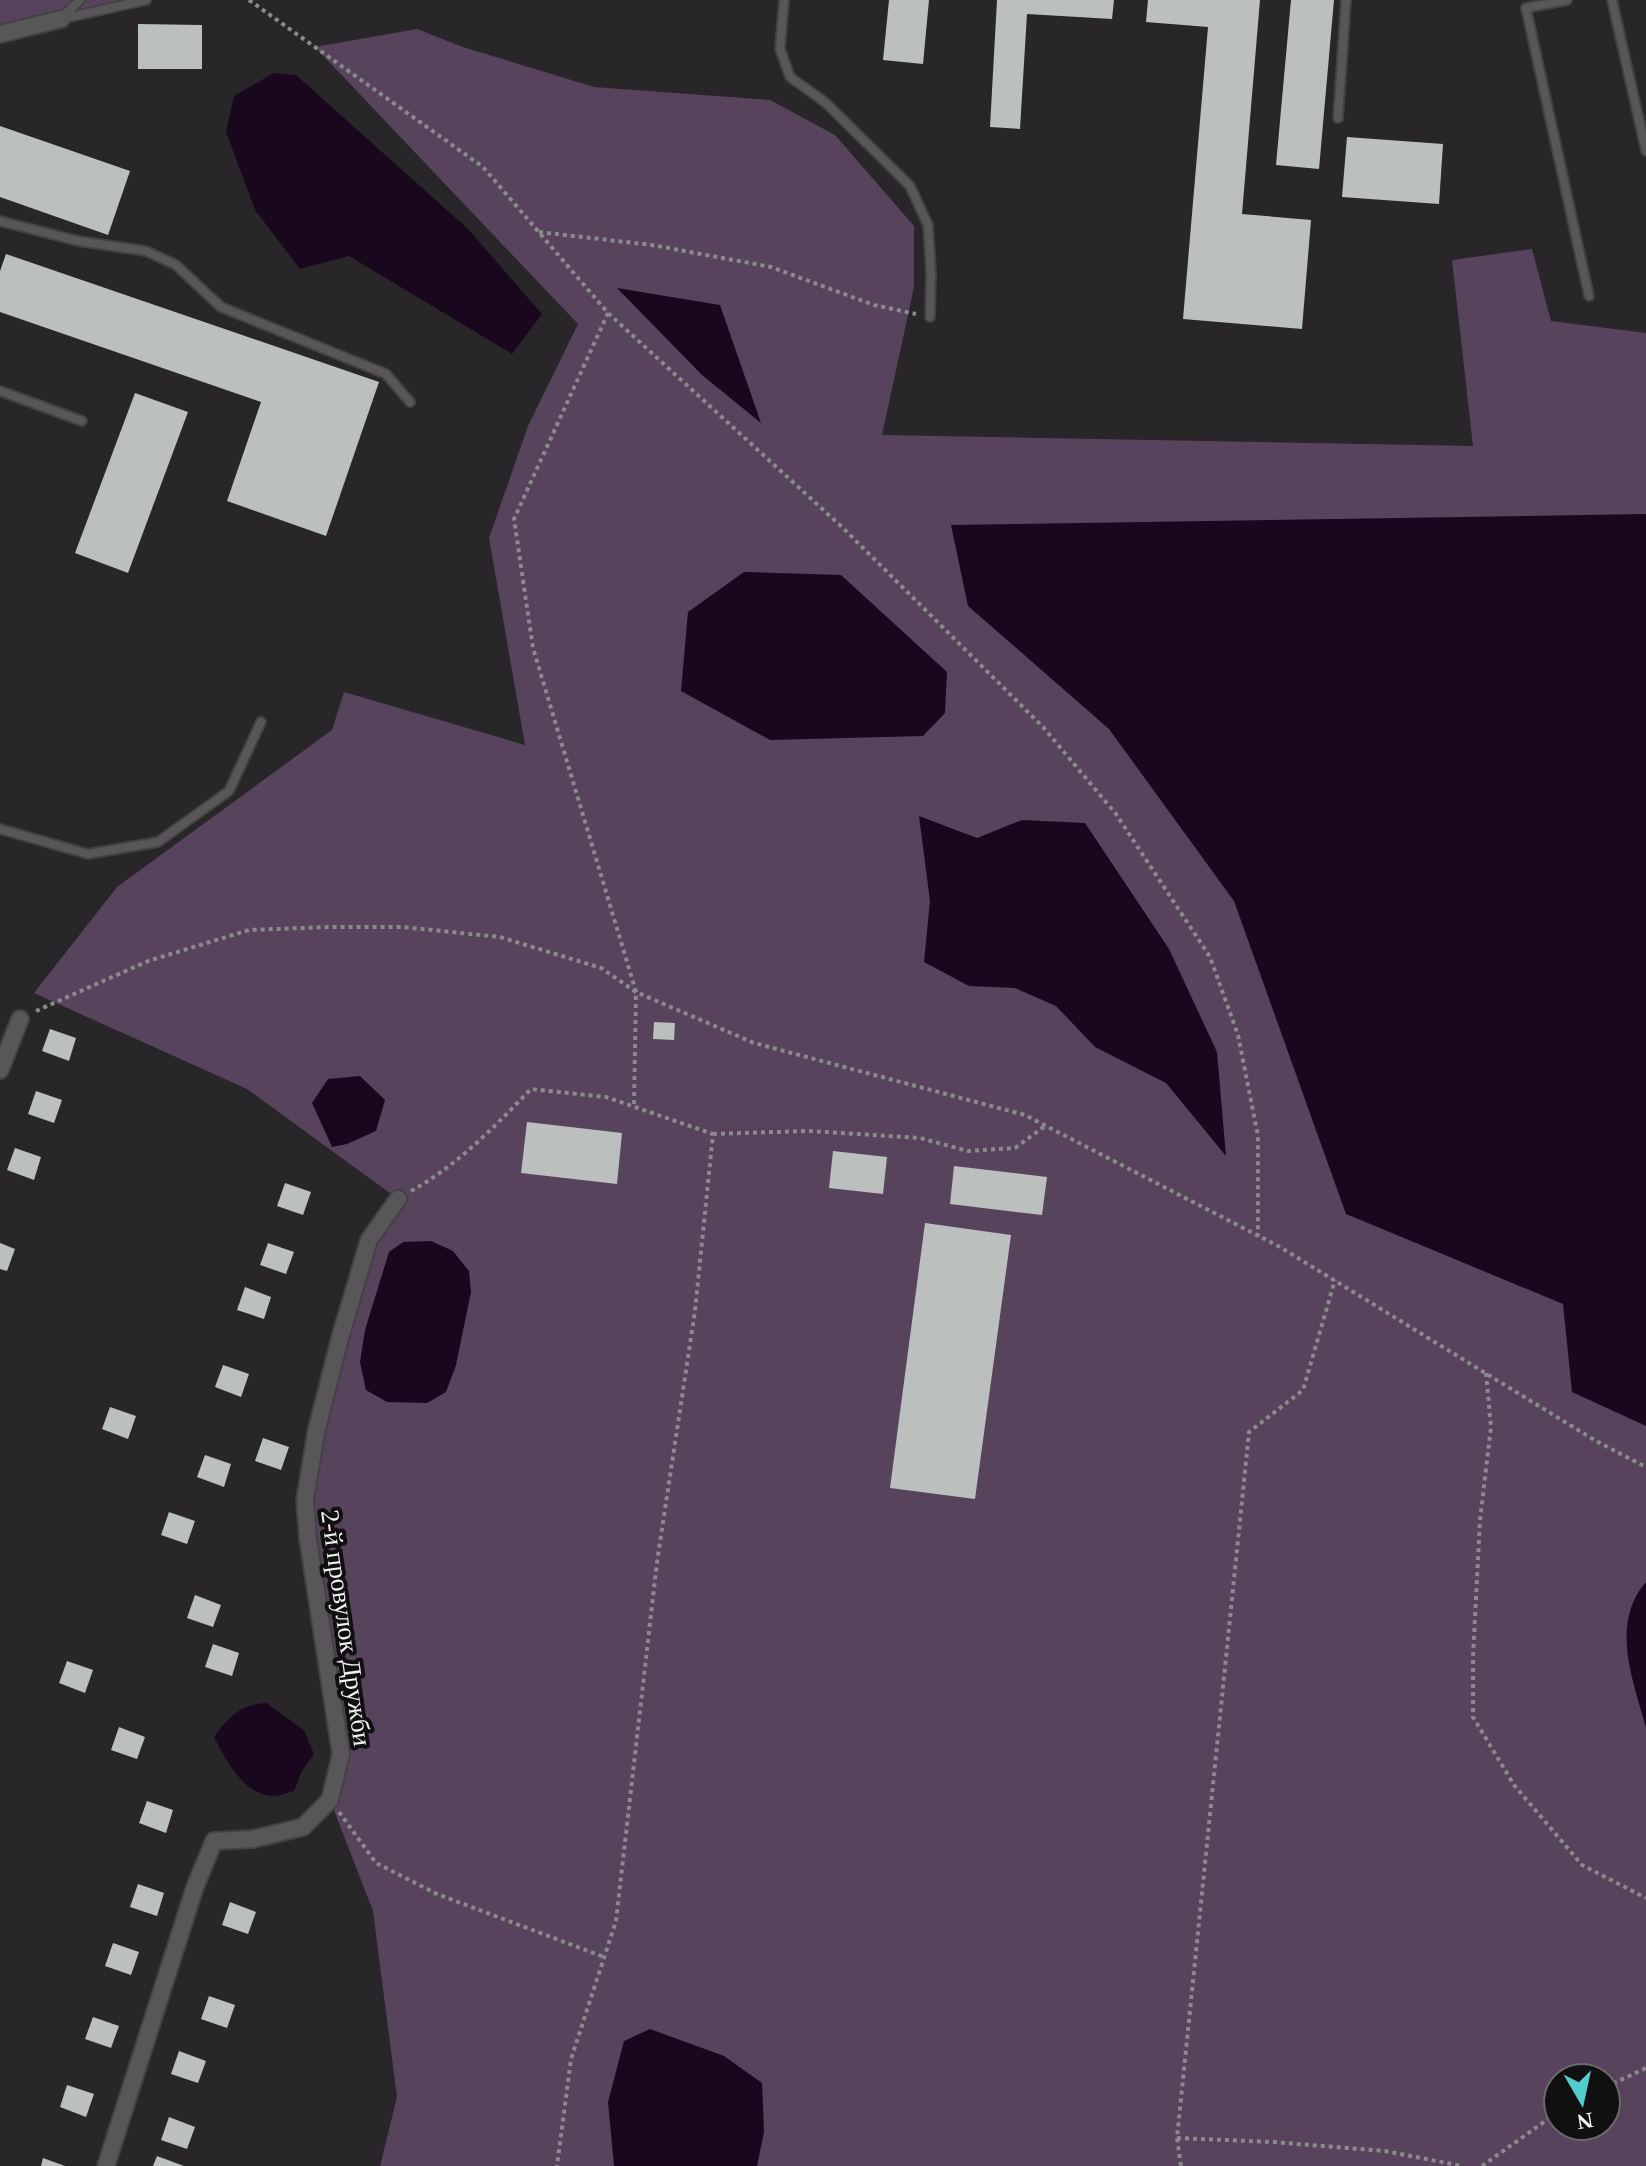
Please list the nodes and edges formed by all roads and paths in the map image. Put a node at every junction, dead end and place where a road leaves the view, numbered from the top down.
1 (80, 0) edge
2 (146, 0) edge
3 (249, 0) edge
4 (784, 0) edge
5 (1346, 0) edge
6 (1567, 0) edge
7 (1612, 0) edge
8 (1525, 4) edge
9 (61, 19) junction
10 (0, 34) edge
11 (1338, 118) dead end
12 (1646, 151) edge
13 (0, 221) edge
14 (538, 231) junction
15 (1589, 296) dead end
16 (608, 313) junction
17 (930, 317) joint
18 (0, 391) edge
19 (410, 402) dead end
20 (82, 421) dead end
21 (261, 722) dead end
22 (0, 829) edge
23 (636, 992) junction
24 (20, 1019) joint
25 (0, 1070) edge
26 (634, 1106) junction
27 (1045, 1126) junction
28 (713, 1134) junction
29 (398, 1199) joint
30 (1258, 1236) junction
31 (1335, 1280) junction
32 (1486, 1373) junction
33 (1646, 1467) edge
34 (330, 1800) junction
35 (1646, 1898) edge
36 (604, 1957) junction
37 (1646, 2068) edge
38 (1622, 2079) edge
39 (1542, 2123) edge
40 (1177, 2138) junction
41 (106, 2166) edge
42 (557, 2166) edge
43 (1181, 2166) edge
44 (1462, 2166) edge
45 (1482, 2166) edge

1 - 9 lane
2 - 9 lane
3 - 14 path
4 - 17 lane
5 - 11 lane
6 - 8 lane
7 - 12 lane
8 - 15 lane
9 - 10 street
13 - 19 lane
14 - 16 path
14 - 17 path
16 - 23 path
16 - 30 path
18 - 20 lane
21 - 22 lane
23 - 24 path
23 - 26 path
23 - 27 path
24 - 25 street
26 - 28 path
26 - 29 path
27 - 28 path
27 - 30 path
28 - 36 path
29 - 34 street, 2-й провулок Дружби
30 - 31 path
31 - 32 path
31 - 40 path
32 - 33 path
32 - 35 path
34 - 36 path
34 - 41 street
36 - 42 path
37 - 38 path
39 - 45 path
40 - 43 path
40 - 44 path

